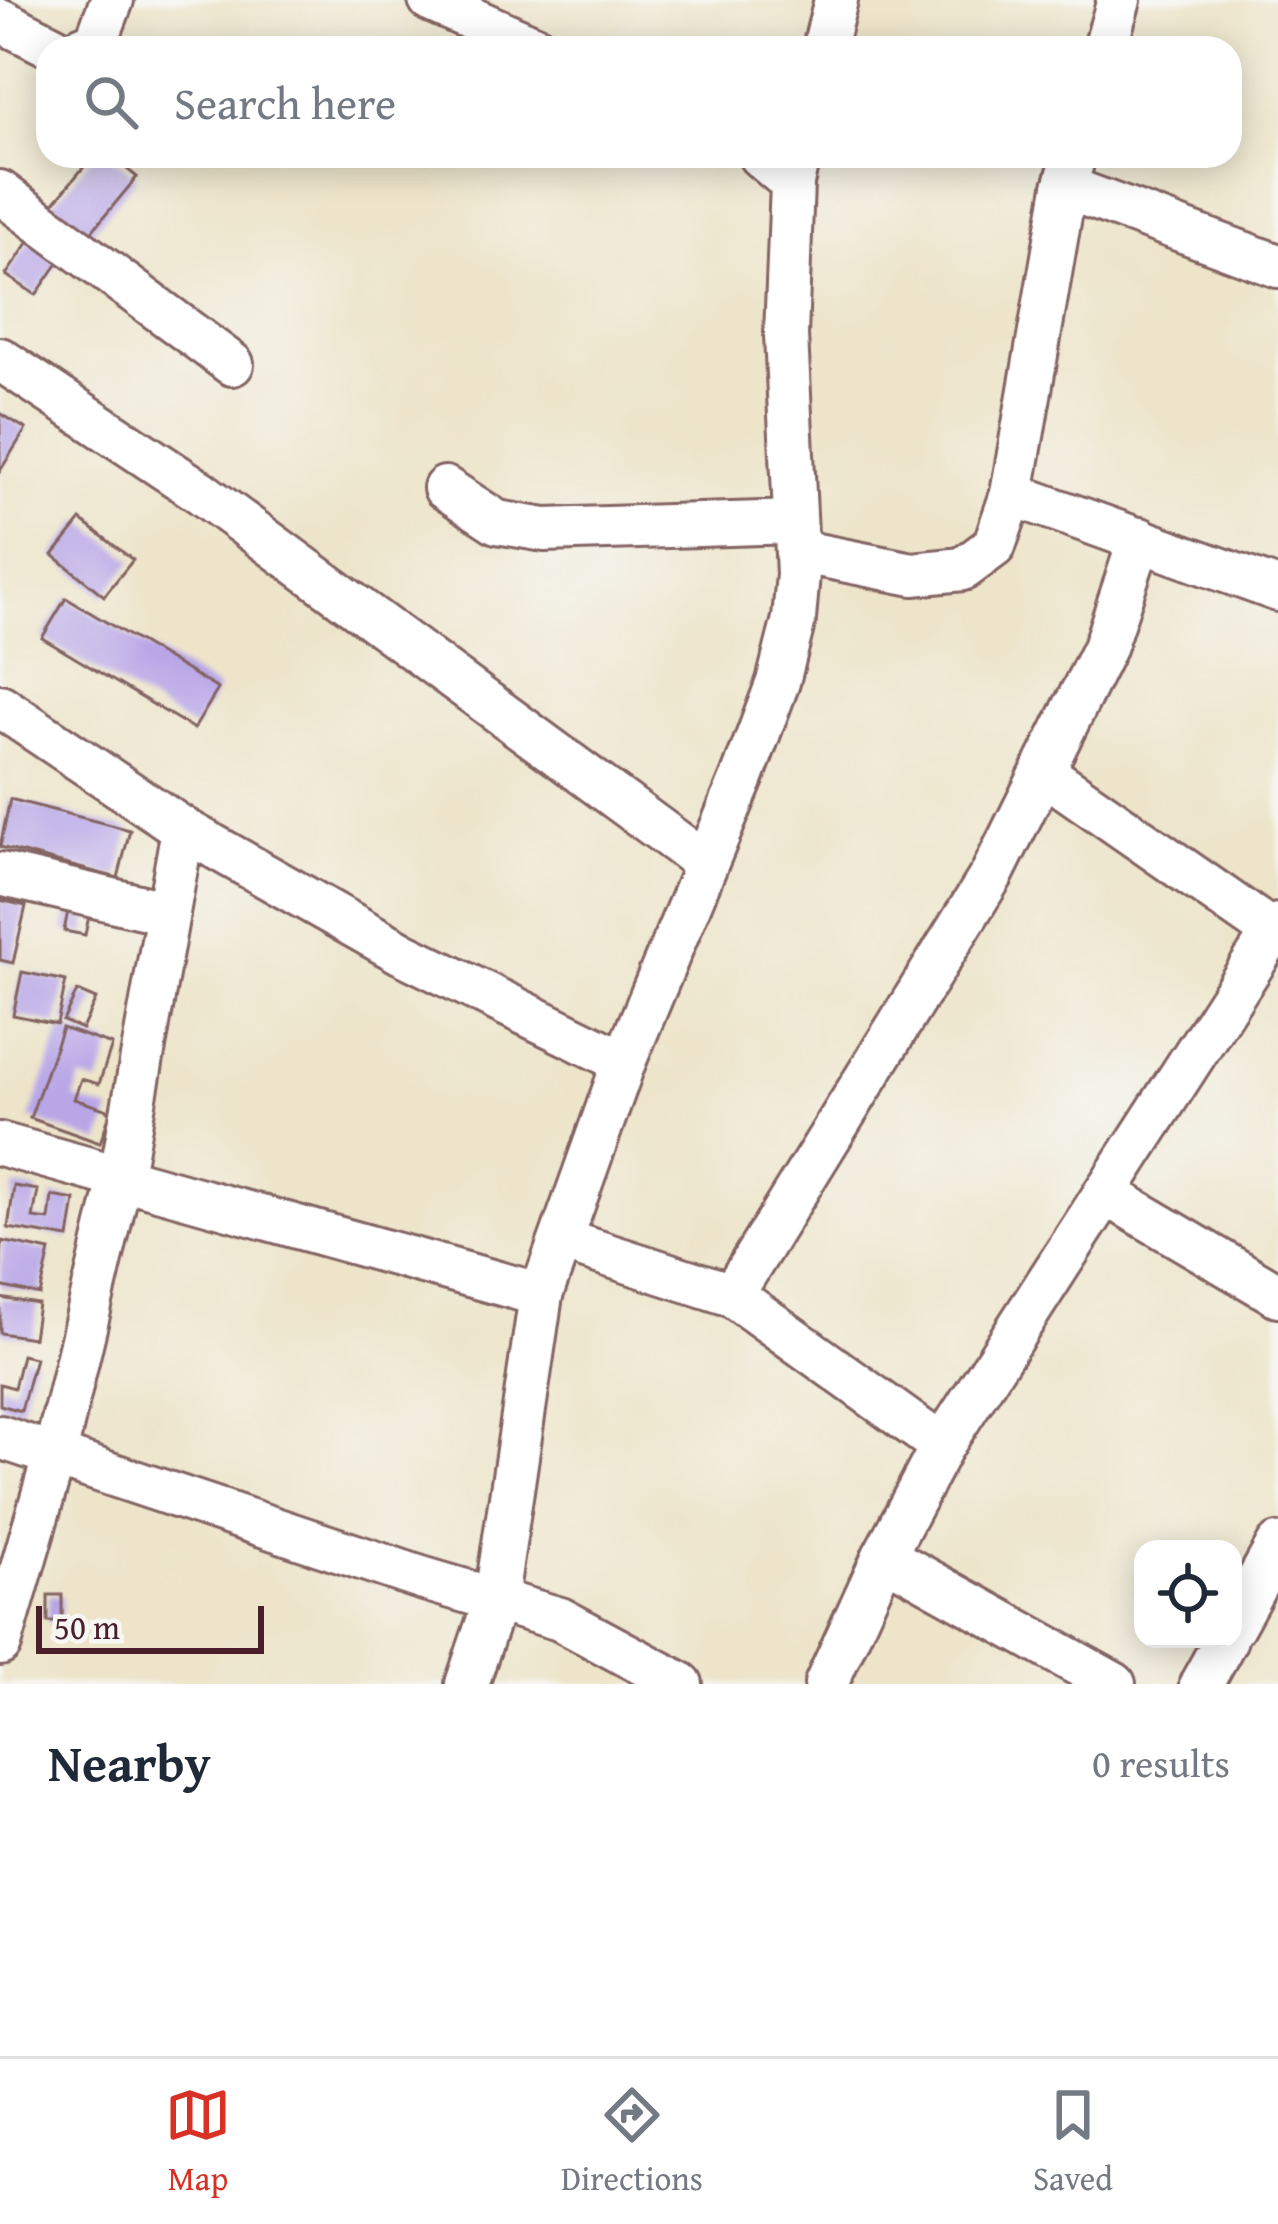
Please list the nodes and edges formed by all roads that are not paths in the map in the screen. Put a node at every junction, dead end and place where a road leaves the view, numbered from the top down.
1 (112, 0) edge
2 (430, 0) edge
3 (836, 0) edge
4 (1119, 0) edge
5 (0, 20) edge
6 (98, 36) edge
7 (510, 36) edge
8 (827, 36) edge
9 (1108, 36) edge
10 (36, 38) edge
11 (783, 168) edge
12 (1070, 172) edge
13 (0, 192) edge
14 (1278, 266) edge
15 (0, 359) edge
16 (232, 364) dead end
17 (445, 488) dead end
18 (1012, 494) junction
19 (796, 536) junction
20 (1140, 539) junction
21 (1278, 590) edge
22 (0, 706) edge
23 (1043, 772) junction
24 (183, 829) junction
25 (704, 863) junction
26 (0, 874) edge
27 (168, 913) junction
28 (1275, 928) edge
29 (624, 1062) junction
30 (0, 1144) edge
31 (122, 1175) junction
32 (1105, 1193) junction
33 (561, 1240) junction
34 (541, 1295) junction
35 (732, 1295) junction
36 (1278, 1295) edge
37 (0, 1437) edge
38 (942, 1445) junction
39 (55, 1454) junction
40 (1278, 1545) edge
41 (884, 1556) junction
42 (496, 1598) junction
43 (1242, 1610) edge
44 (0, 1643) edge
45 (1221, 1648) edge
46 (467, 1684) edge
47 (681, 1684) edge
48 (826, 1684) edge
49 (1114, 1684) edge
50 (1202, 1684) edge

1 - 6 street
2 - 7 street
3 - 8 street
4 - 9 street
5 - 10 street
11 - 19 street
12 - 14 street
12 - 18 street
13 - 16 street
15 - 25 street
17 - 19 street
18 - 19 street
18 - 20 street
19 - 25 street
20 - 21 street
20 - 23 street
22 - 24 street
23 - 28 street
23 - 35 street
24 - 27 street
24 - 29 street
25 - 29 street
26 - 27 street
27 - 31 street
28 - 32 street
29 - 33 street
30 - 31 street
31 - 34 street
31 - 39 street
32 - 36 street
32 - 38 street
33 - 34 street
33 - 35 street
34 - 42 street
35 - 38 street
37 - 39 street
38 - 41 street
39 - 42 street
39 - 44 street
40 - 43 street
41 - 48 street
41 - 49 street
42 - 46 street
42 - 47 street
45 - 50 street

